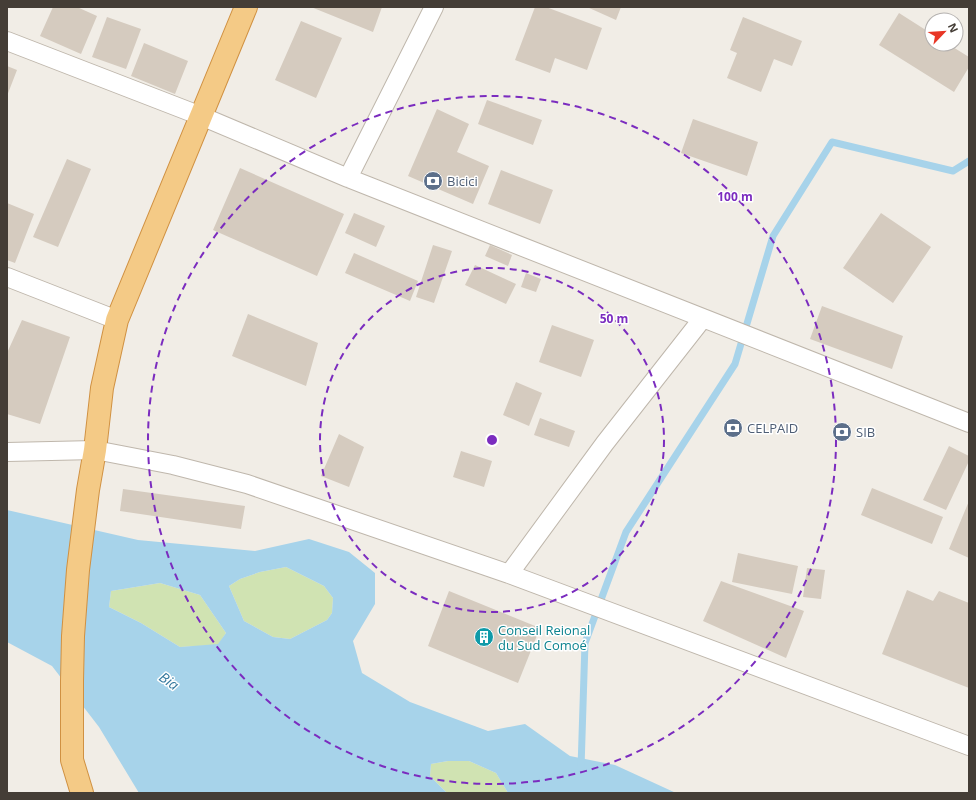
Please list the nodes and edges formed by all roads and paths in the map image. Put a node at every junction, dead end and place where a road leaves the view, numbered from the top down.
1 (246, 7) edge
2 (434, 7) edge
3 (7, 41) edge
4 (201, 116) junction
5 (348, 178) junction
6 (7, 277) edge
7 (703, 318) junction
8 (116, 320) junction
9 (969, 423) edge
10 (95, 450) junction
11 (7, 452) edge
12 (509, 574) junction
13 (969, 746) edge
14 (82, 793) edge

1 - 4 highway
2 - 5 street
3 - 4 street
4 - 5 street
4 - 8 highway
5 - 7 street
6 - 8 street
7 - 9 street
7 - 12 street
8 - 10 highway
10 - 11 street
10 - 12 street
10 - 14 highway
12 - 13 street

